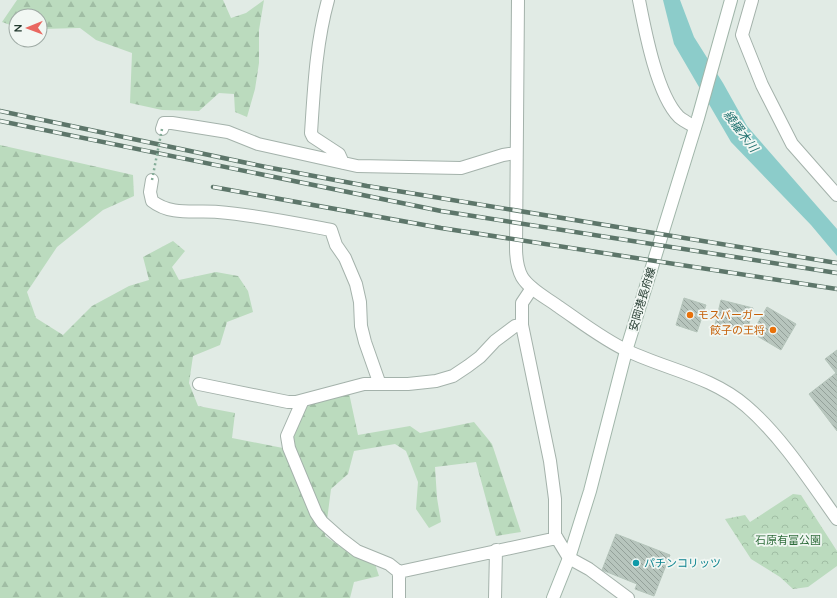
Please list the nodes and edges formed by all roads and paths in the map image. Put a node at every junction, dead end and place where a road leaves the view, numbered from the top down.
1 (328, 0) edge
2 (518, 0) edge
3 (639, 0) edge
4 (731, 0) edge
5 (752, 0) edge
6 (696, 123) junction
7 (162, 129) joint
8 (516, 153) junction
9 (343, 163) junction
10 (152, 180) joint
11 (837, 195) edge
12 (532, 288) junction
13 (522, 325) junction
14 (626, 351) junction
15 (379, 383) junction
16 (199, 384) dead end
17 (302, 402) junction
18 (837, 519) edge
19 (557, 538) junction
20 (496, 550) junction
21 (570, 558) junction
22 (399, 572) junction
23 (399, 598) edge
24 (495, 598) edge
25 (553, 598) edge
26 (628, 598) edge

1 - 9 street
2 - 8 street
3 - 6 street
4 - 6 street, 安岡港長府線
5 - 11 street
6 - 14 street, 安岡港長府線
7 - 9 street
7 - 10 path, bridge
8 - 9 street
8 - 12 street
10 - 15 street
12 - 13 street
12 - 14 street
13 - 15 street
13 - 19 street
14 - 18 street
14 - 21 street, 安岡港長府線
15 - 17 street
16 - 17 street
17 - 22 street
19 - 20 street
19 - 21 street
20 - 22 street
20 - 24 street
21 - 25 street, 安岡港長府線
21 - 26 street
22 - 23 street

